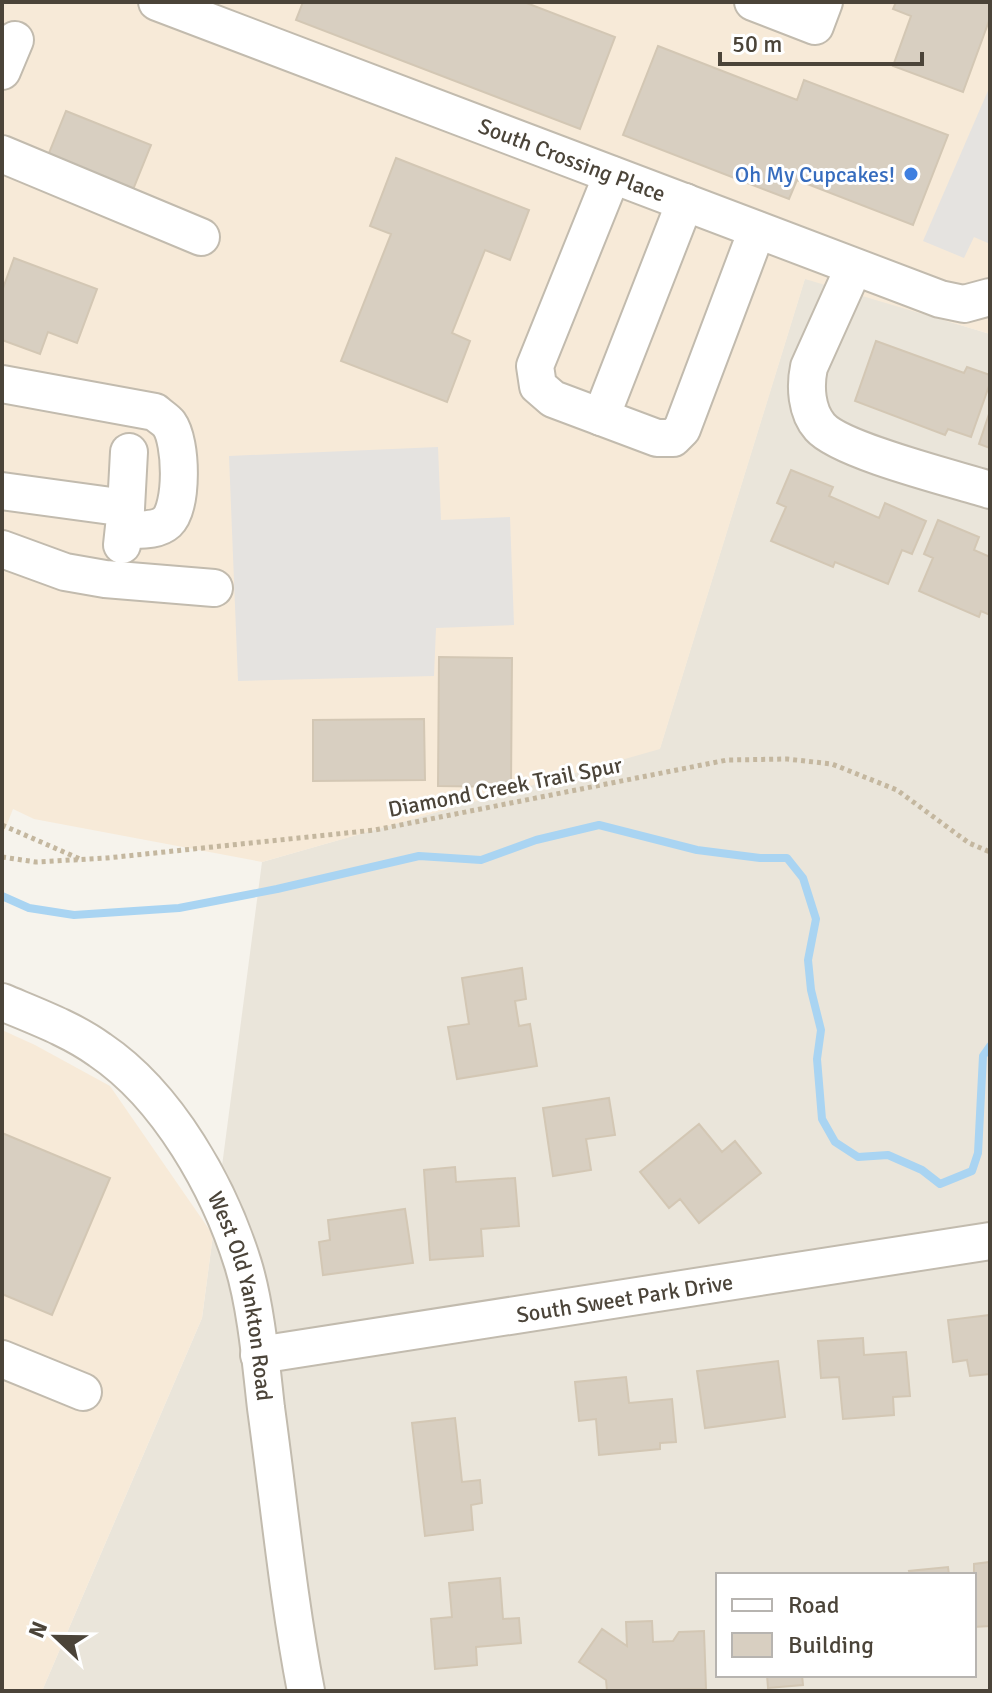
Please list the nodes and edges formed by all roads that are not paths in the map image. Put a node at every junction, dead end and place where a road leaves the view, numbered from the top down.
1 (157, 2) edge
2 (753, 2) edge
3 (824, 2) edge
4 (229, 15) edge
5 (2, 154) edge
6 (612, 175) junction
7 (685, 202) junction
8 (757, 230) junction
9 (201, 237) dead end
10 (854, 267) junction
11 (990, 297) edge
12 (2, 384) edge
13 (601, 417) junction
14 (129, 452) dead end
15 (990, 490) edge
16 (2, 491) edge
17 (125, 519) junction
18 (2, 549) edge
19 (118, 580) junction
20 (214, 588) dead end
21 (2, 1002) edge
22 (990, 1241) edge
23 (259, 1355) junction
24 (2, 1359) edge
25 (83, 1392) dead end
26 (306, 1691) edge

1 - 4 street, South Crossing Place
2 - 3 street
4 - 6 street, South Crossing Place
5 - 9 street
6 - 7 street, South Crossing Place
6 - 13 street
7 - 8 street, South Crossing Place
7 - 13 street
8 - 10 street, South Crossing Place
8 - 13 street
10 - 11 street, South Crossing Place
10 - 15 street
12 - 17 street
14 - 17 street
16 - 17 street
17 - 19 street
18 - 19 street
19 - 20 street
21 - 23 street, West Old Yankton Road
22 - 23 street, South Sweet Park Drive
23 - 26 street, West Old Yankton Road
24 - 25 street

